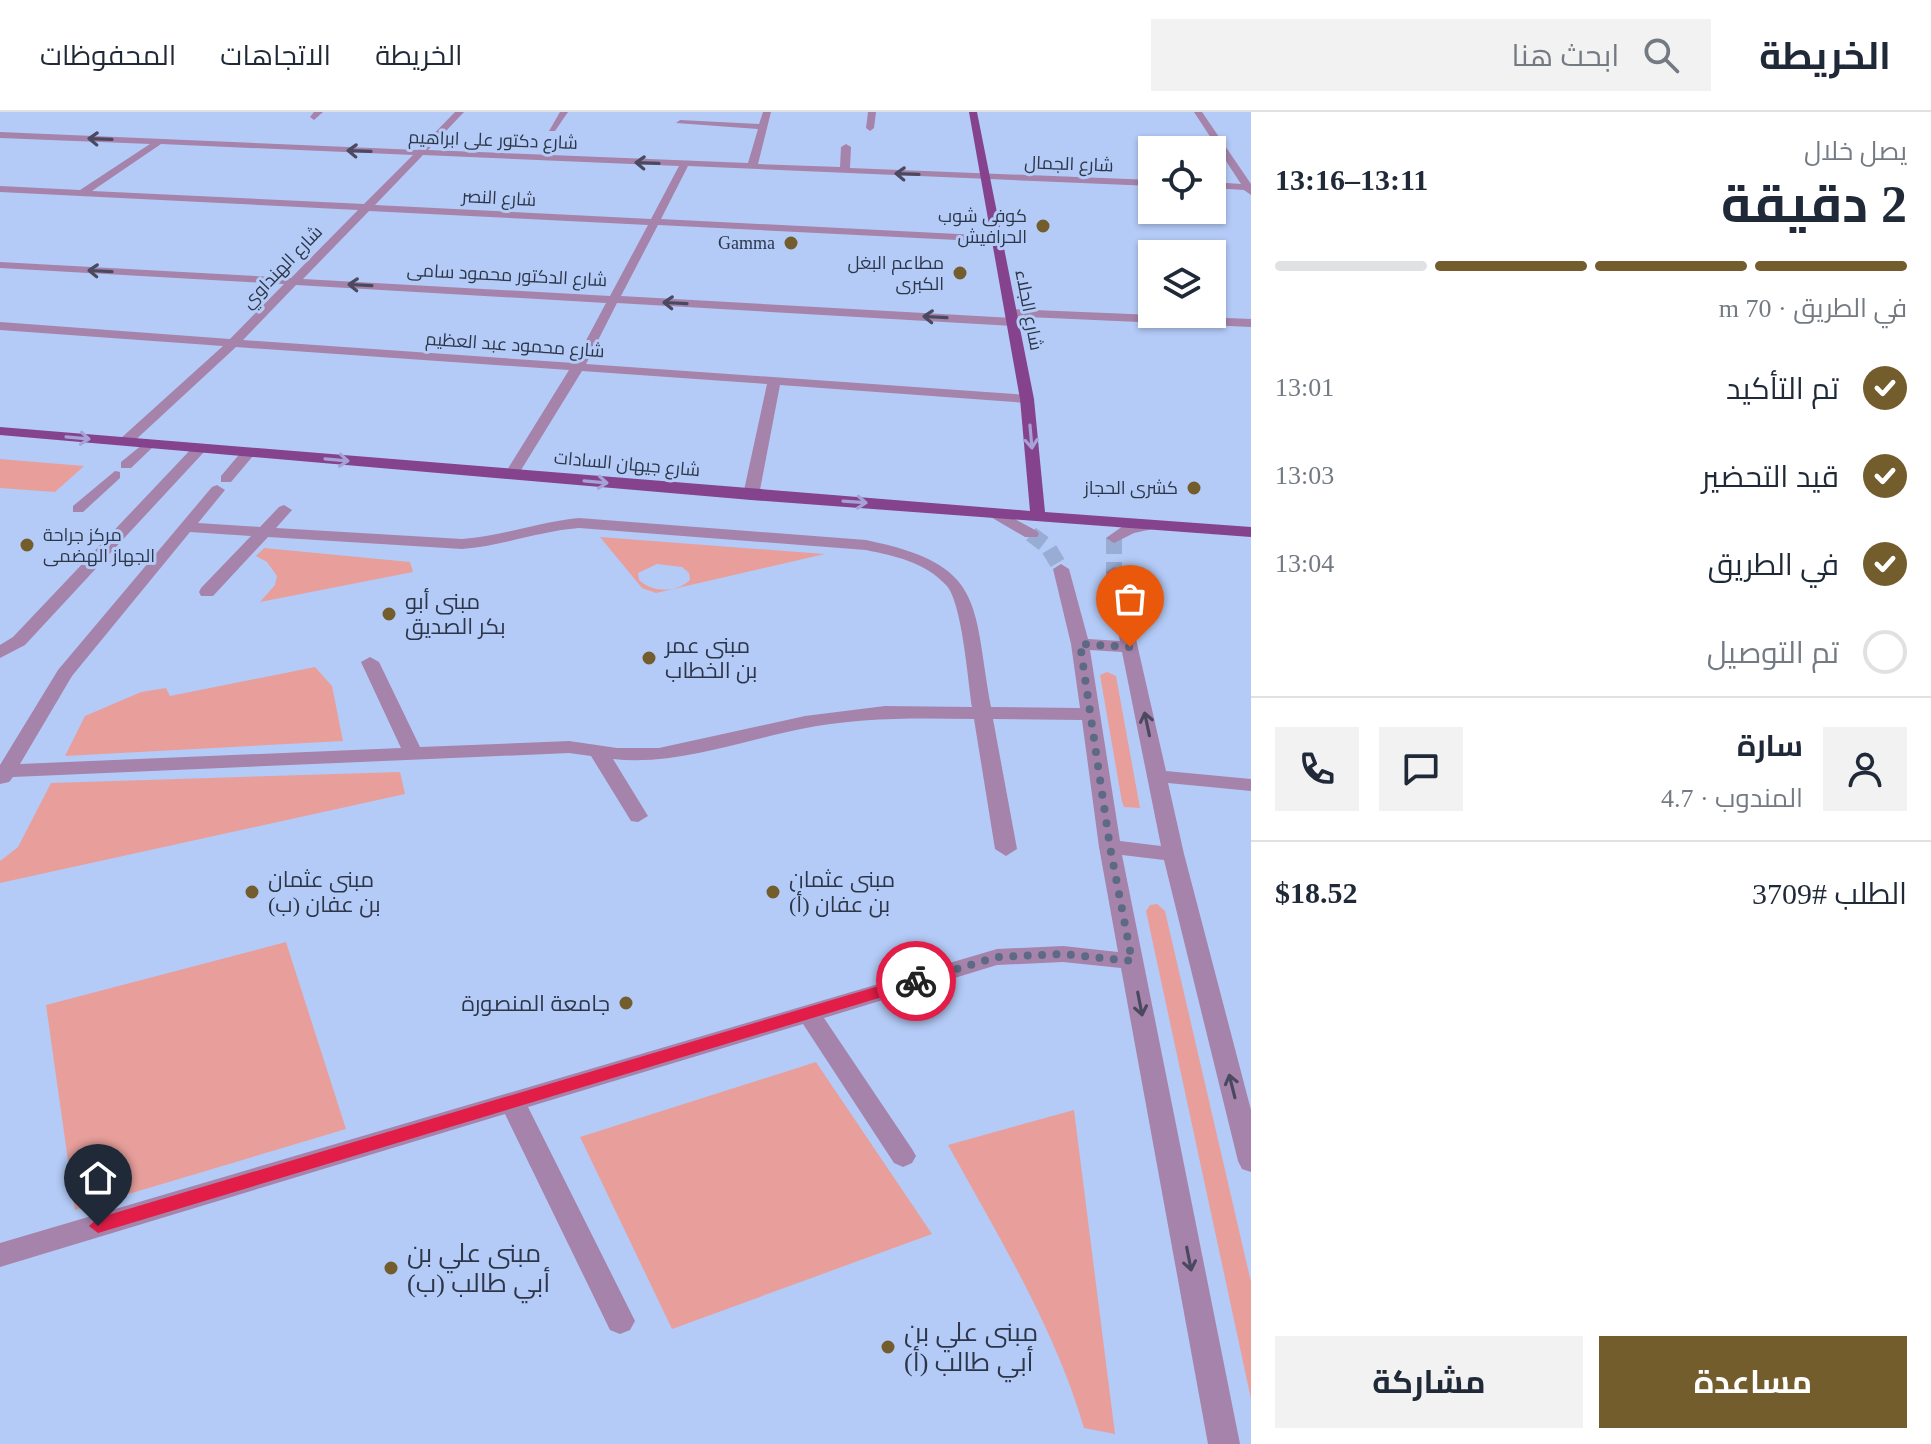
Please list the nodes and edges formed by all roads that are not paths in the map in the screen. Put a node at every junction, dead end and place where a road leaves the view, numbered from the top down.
1 (460, 112) edge
2 (564, 112) edge
3 (686, 112) edge
4 (767, 112) edge
5 (872, 112) edge
6 (973, 112) edge
7 (1198, 112) edge
8 (680, 123) junction
9 (763, 127) junction
10 (870, 128) dead end
11 (552, 129) dead end
12 (676, 133) dead end
13 (0, 135) edge
14 (159, 142) junction
15 (846, 147) dead end
16 (420, 153) junction
17 (685, 164) junction
18 (752, 167) junction
19 (845, 171) junction
20 (985, 177) junction
21 (1138, 182) edge
22 (1226, 186) edge
23 (1250, 188) edge
24 (0, 189) edge
25 (82, 193) junction
26 (366, 207) junction
27 (654, 222) junction
28 (997, 239) junction
29 (0, 265) edge
30 (293, 281) junction
31 (614, 299) junction
32 (1012, 318) junction
33 (1251, 323) edge
34 (0, 326) edge
35 (233, 343) junction
36 (578, 367) junction
37 (774, 381) junction
38 (1027, 399) junction
39 (0, 431) edge
40 (125, 442) junction
41 (148, 444) junction
42 (199, 449) junction
43 (248, 453) junction
44 (511, 475) junction
45 (751, 495) junction
46 (78, 509) dead end
47 (284, 510) dead end
48 (994, 513) junction
49 (1038, 516) junction
50 (1151, 525) junction
51 (186, 527) junction
52 (263, 532) junction
53 (1251, 532) edge
54 (1031, 534) tunnel mouth
55 (1114, 538) dead end
56 (1061, 569) tunnel mouth
57 (1114, 572) tunnel mouth
58 (207, 592) dead end
59 (1080, 644) junction
60 (1130, 647) junction
61 (0, 653) edge
62 (370, 662) dead end
63 (981, 711) junction
64 (1090, 714) junction
65 (597, 750) junction
66 (413, 754) junction
67 (3, 776) edge
68 (1158, 776) junction
69 (1251, 785) edge
70 (638, 816) dead end
71 (1110, 847) junction
72 (1006, 849) dead end
73 (1173, 854) junction
74 (1132, 961) junction
75 (808, 1013) junction
76 (512, 1101) junction
77 (903, 1156) dead end
78 (1251, 1161) edge
79 (0, 1255) edge
80 (620, 1321) dead end
81 (1224, 1444) edge

1 - 16 street, شارع الهنداوي
2 - 11 street
3 - 8 street
4 - 9 street
5 - 10 street
6 - 20 main road, شارع الجلاء
7 - 23 street
8 - 9 street
8 - 12 street
9 - 18 street
14 -> 13 street, شارع دكتور على ابراهيم
16 -> 14 street, شارع دكتور على ابراهيم
14 - 25 street
15 - 19 street
17 -> 16 street, شارع دكتور على ابراهيم
16 - 26 street, شارع الهنداوي
17 - 18 street, شارع دكتور على ابراهيم
17 - 27 street
18 - 19 street, شارع دكتور على ابراهيم
20 -> 19 street, شارع دكتور على ابراهيم
20 - 21 street, شارع الجمال
20 - 28 main road, شارع الجلاء
22 - 23 street
24 - 25 street, شارع النصر
25 - 26 street, شارع النصر
26 - 27 street, شارع النصر
26 - 30 street, شارع الهنداوي
27 - 28 street, شارع النصر
27 - 31 street
28 - 32 main road, شارع الجلاء
30 -> 29 street, شارع الدكتور محمود سامى
31 -> 30 street, شارع الدكتور محمود سامى
30 - 35 street, شارع الهنداوي
32 -> 31 street, شارع الدكتور محمود سامى
31 - 36 street
32 - 33 street, شارع الدكتور محمود سامى
32 - 38 main road, شارع الجلاء
34 - 35 street, شارع محمود عبد العظيم
35 - 36 street, شارع محمود عبد العظيم
35 - 40 street, شارع الهنداوي
36 - 37 street, شارع محمود عبد العظيم
36 - 44 street
37 - 38 street, شارع محمود عبد العظيم
37 - 45 street
38 -> 49 main road, شارع الجلاء
39 -> 40 main road, شارع جيهان السادات
40 - 41 main road, شارع جيهان السادات
41 - 42 main road, شارع جيهان السادات
41 - 46 street
42 - 43 main road, شارع جيهان السادات
42 - 61 street
43 -> 44 main road, شارع جيهان السادات
43 - 51 street
44 -> 45 main road, شارع جيهان السادات
45 -> 48 main road, شارع جيهان السادات
47 - 52 street
48 - 49 main road, شارع جيهان السادات
48 - 54 street
49 - 50 main road, شارع جيهان السادات
50 - 53 main road, شارع جيهان السادات
50 - 55 street
51 - 52 street
51 - 67 street
52 - 58 street
52 - 63 street
56 - 59 street
57 - 60 street
59 - 60 street
59 - 64 street
68 -> 60 street
62 - 66 street
63 - 64 street
63 - 65 street
63 - 72 street
64 - 71 street
65 - 66 street
65 - 70 street
66 - 67 street
68 - 69 street
68 - 73 street
71 - 73 street
71 - 74 street
78 -> 73 street
74 - 75 street
74 -> 81 street
75 - 76 street
75 - 77 street
76 - 79 street
76 - 80 street

